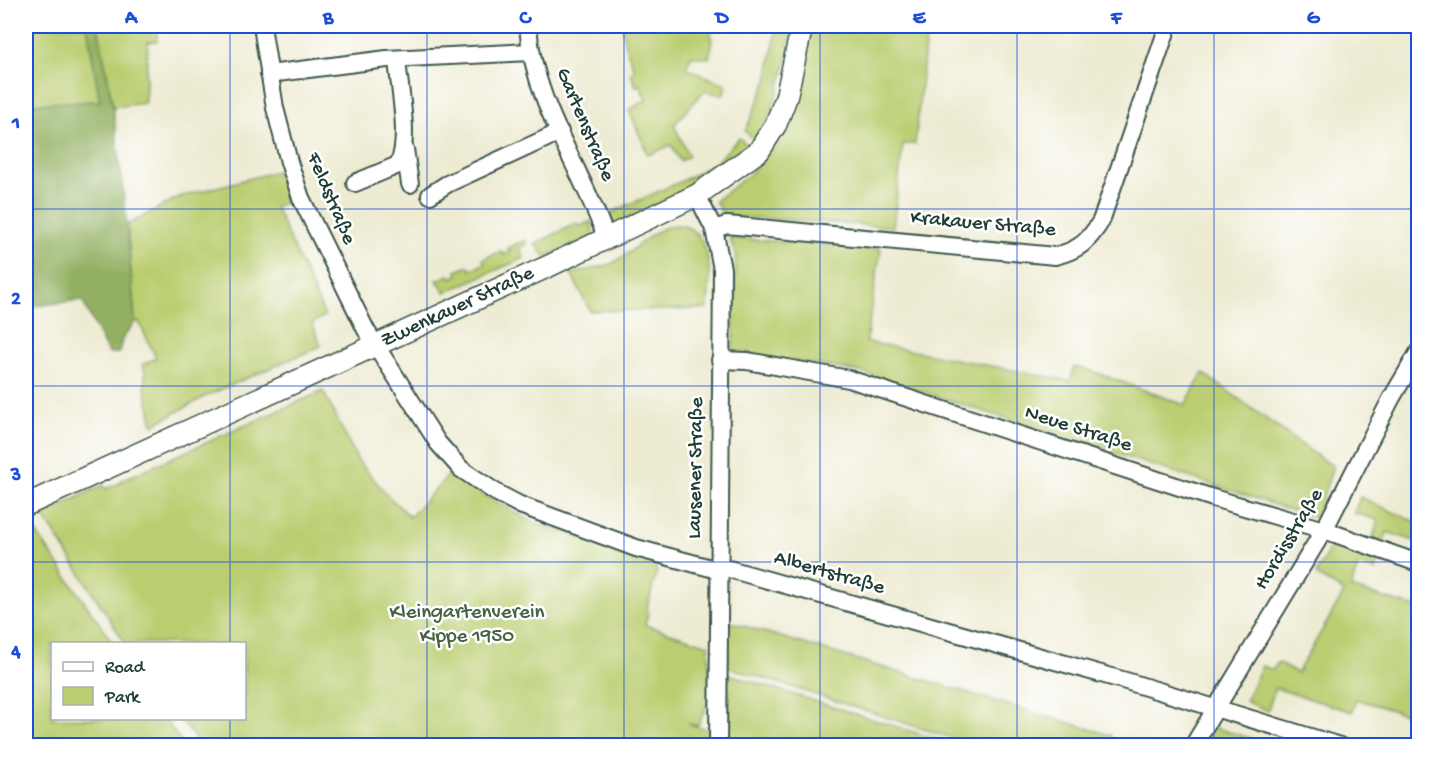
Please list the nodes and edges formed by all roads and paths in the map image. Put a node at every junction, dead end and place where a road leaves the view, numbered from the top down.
1 (262, 26) edge
2 (528, 26) edge
3 (802, 26) edge
4 (1168, 26) edge
5 (531, 52) junction
6 (397, 59) junction
7 (269, 74) junction
8 (560, 132) junction
9 (405, 142) junction
10 (355, 183) dead end
11 (410, 184) dead end
12 (430, 195) dead end
13 (697, 195) junction
14 (714, 229) junction
15 (607, 240) junction
16 (375, 346) junction
17 (1419, 353) edge
18 (720, 360) junction
19 (26, 505) edge
20 (1324, 530) junction
21 (1419, 563) edge
22 (718, 570) junction
23 (1215, 708) junction
24 (718, 746) edge
25 (1193, 746) edge
26 (1340, 746) edge

1 - 7 street, Feldstraße
2 - 5 street, Gartenstraße
3 - 13 main road, Zwenkauer Straße
4 - 14 street, Krakauer Straße
5 - 6 street
5 - 8 street, Gartenstraße
6 - 7 street
6 - 9 street
7 - 16 street, Feldstraße
8 - 12 street
8 - 15 street, Gartenstraße
9 - 10 street
9 - 11 street
13 - 14 street, Lausener Straße
13 - 15 main road, Zwenkauer Straße
14 - 18 street, Lausener Straße
15 - 16 main road, Zwenkauer Straße
16 - 19 main road, Zwenkauer Straße
16 - 22 street, Albertstraße
17 - 20 street, Hordisstraße
18 - 20 street, Neue Straße
18 - 22 street, Lausener Straße
20 - 21 street, Neue Straße
20 - 23 street, Hordisstraße
22 - 23 street, Albertstraße
22 - 24 street, Lausener Straße
23 - 25 street, Hordisstraße
23 - 26 street, Albertstraße

